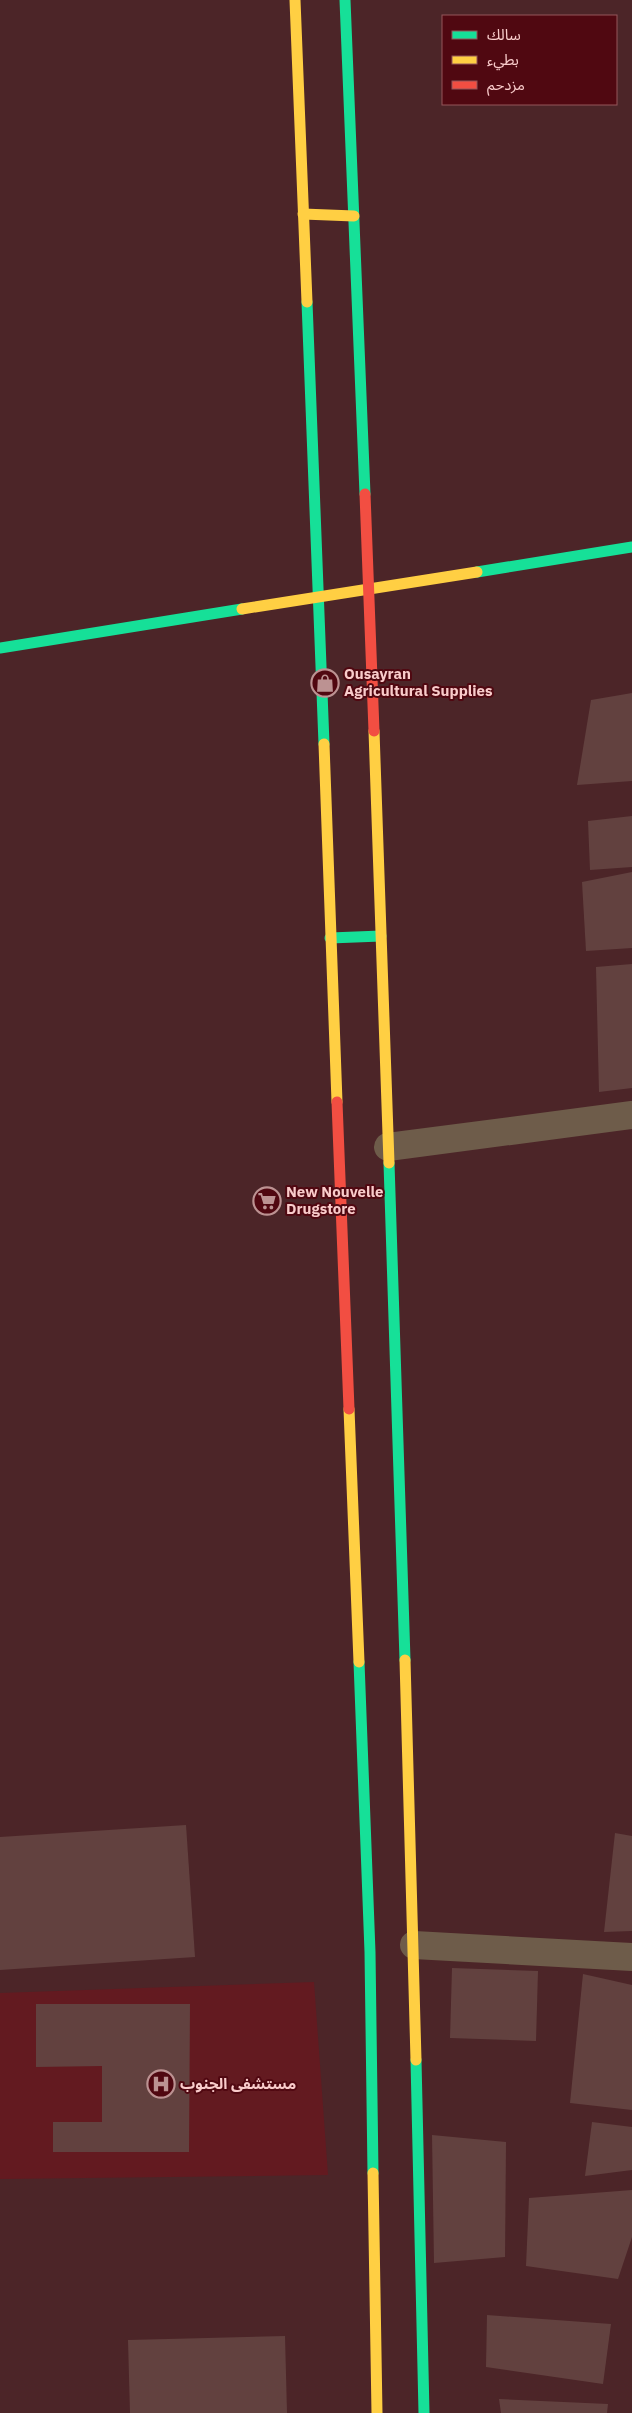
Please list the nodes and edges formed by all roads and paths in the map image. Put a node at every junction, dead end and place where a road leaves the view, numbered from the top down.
1 (295, 0) edge
2 (345, 0) edge
3 (303, 214) junction
4 (354, 216) junction
5 (632, 547) edge
6 (369, 590) junction
7 (318, 598) junction
8 (0, 648) edge
9 (381, 936) junction
10 (330, 938) junction
11 (632, 1114) edge
12 (388, 1147) junction
13 (414, 1945) junction
14 (632, 1957) edge
15 (377, 2413) edge
16 (424, 2413) edge

1 - 3 main road
2 - 4 main road
3 - 4 main road
3 - 7 main road
4 - 6 main road
5 - 6 main road
6 - 7 main road
6 - 9 main road
7 - 8 main road
7 - 10 main road
9 - 10 main road
9 - 12 main road
10 - 15 main road
11 - 12 street
12 - 13 main road
13 - 14 street
13 - 16 main road

